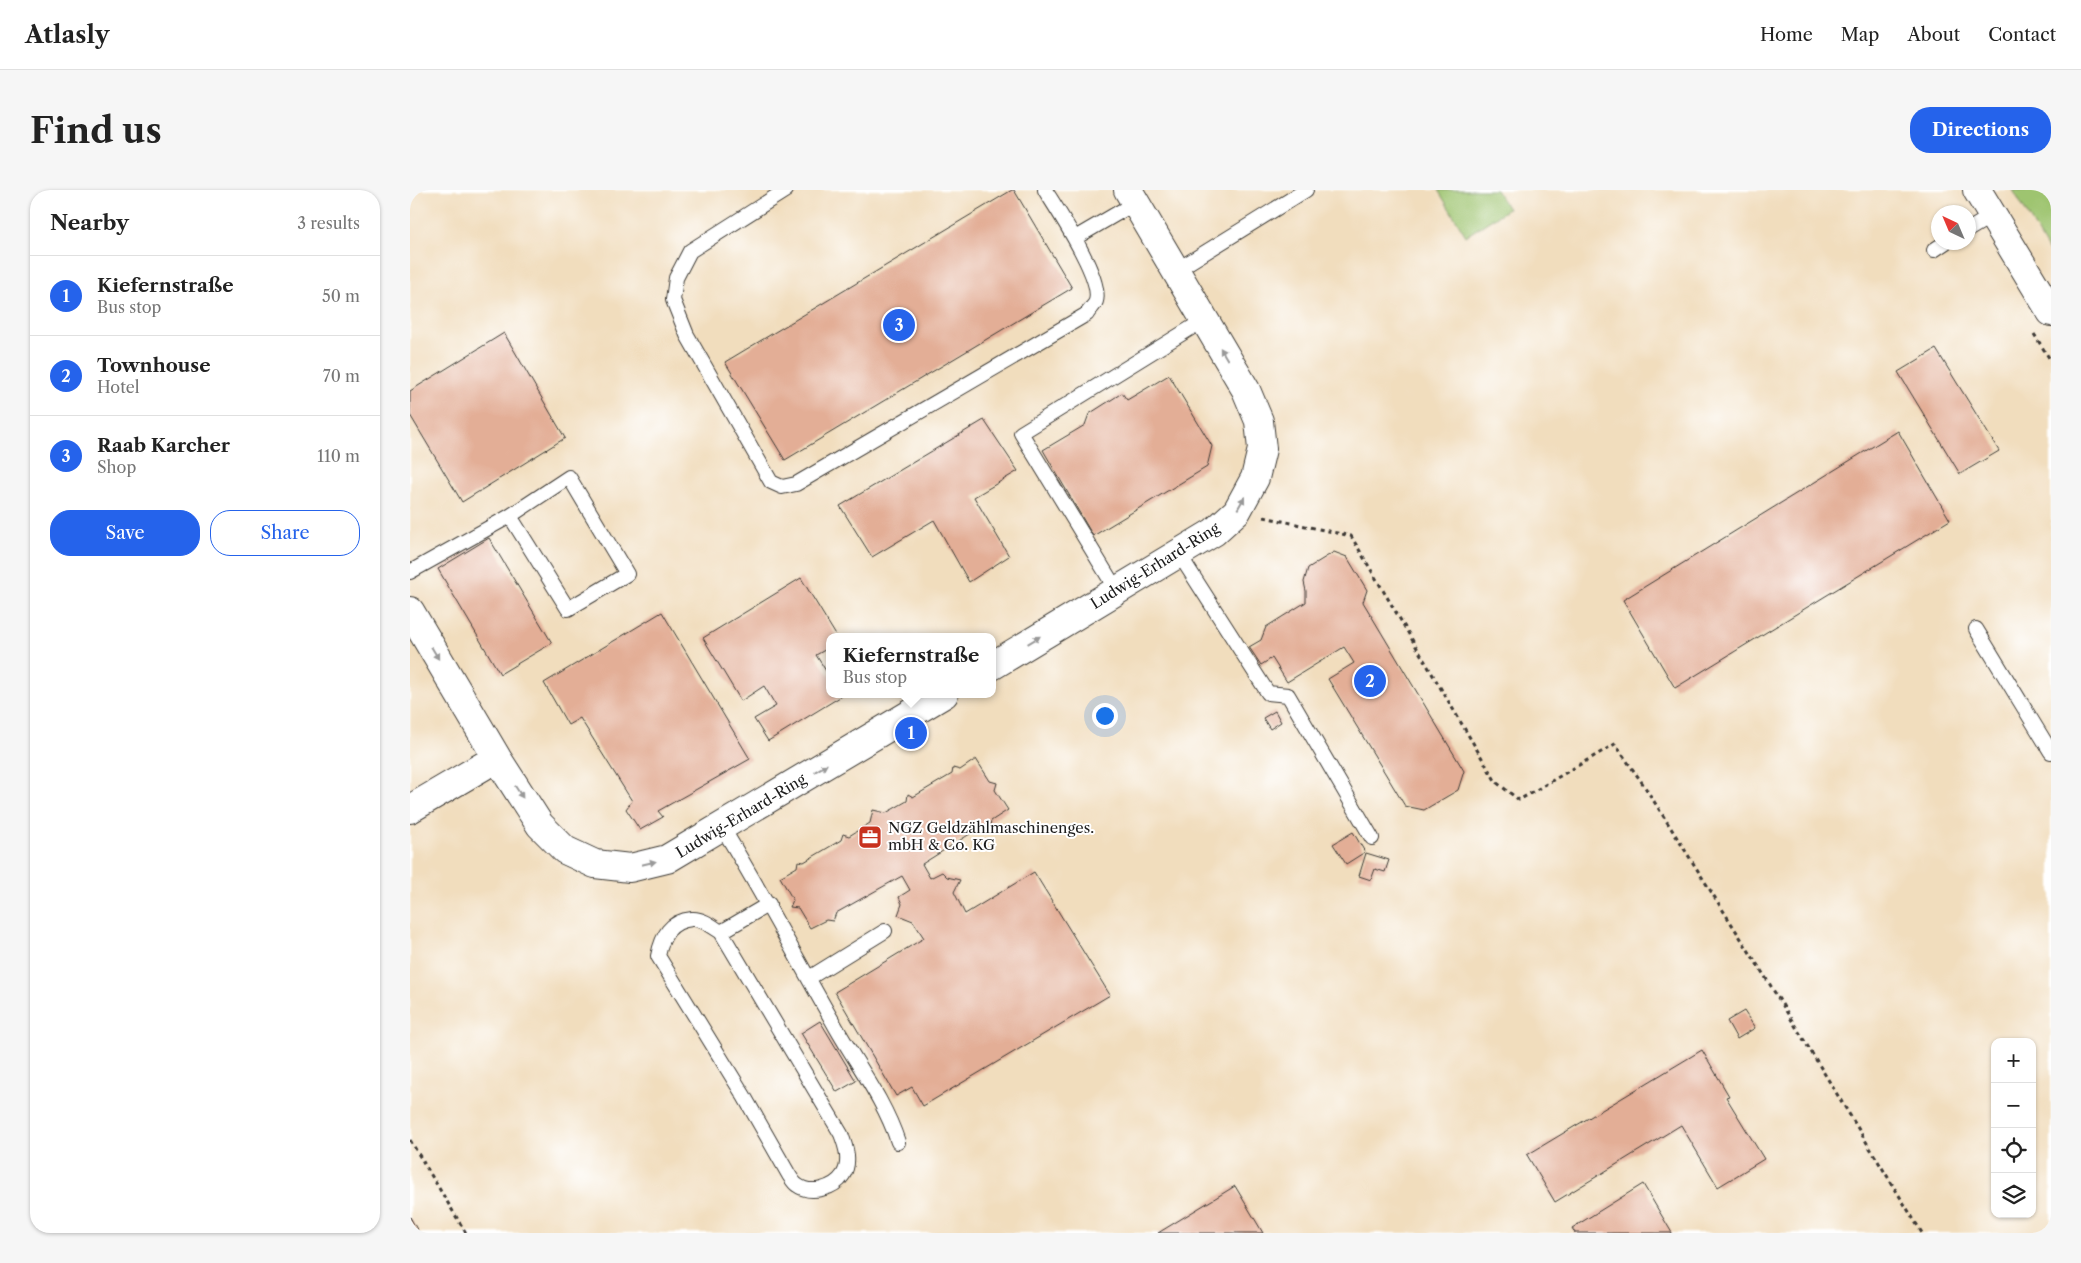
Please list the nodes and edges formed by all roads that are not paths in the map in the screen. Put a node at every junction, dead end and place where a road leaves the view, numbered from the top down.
1 (786, 190) edge
2 (1045, 190) edge
3 (1306, 190) edge
4 (1978, 190) edge
5 (1131, 196) edge
6 (1993, 215) junction
7 (1976, 225) edge
8 (1075, 238) junction
9 (1175, 271) junction
10 (2051, 312) edge
11 (1204, 320) junction
12 (510, 516) junction
13 (1179, 554) junction
14 (410, 572) edge
15 (1117, 591) junction
16 (410, 611) edge
17 (1976, 629) dead end
18 (996, 664) edge
19 (937, 698) edge
20 (2051, 752) edge
21 (497, 758) junction
22 (410, 809) edge
23 (722, 827) junction
24 (1372, 838) dead end
25 (769, 904) junction
26 (721, 932) junction
27 (886, 932) dead end
28 (809, 978) junction
29 (898, 1142) dead end

1 - 8 lane
2 - 8 lane
3 - 9 lane
4 - 6 street
5 - 8 lane
5 - 9 street, Ludwig-Erhard-Ring
6 - 7 lane
6 - 10 street
9 - 11 street, Ludwig-Erhard-Ring
13 -> 11 street, Ludwig-Erhard-Ring
11 - 15 lane
12 - 12 lane
12 - 14 lane
13 - 15 street, Ludwig-Erhard-Ring
13 - 24 lane
18 -> 15 street, Ludwig-Erhard-Ring
16 -> 21 street, Ludwig-Erhard-Ring
17 - 20 lane
23 -> 19 street, Ludwig-Erhard-Ring
21 - 22 street
21 -> 23 street, Ludwig-Erhard-Ring
23 - 25 lane
25 - 26 lane
25 - 28 lane
26 - 26 lane
27 - 28 lane
28 - 29 lane

